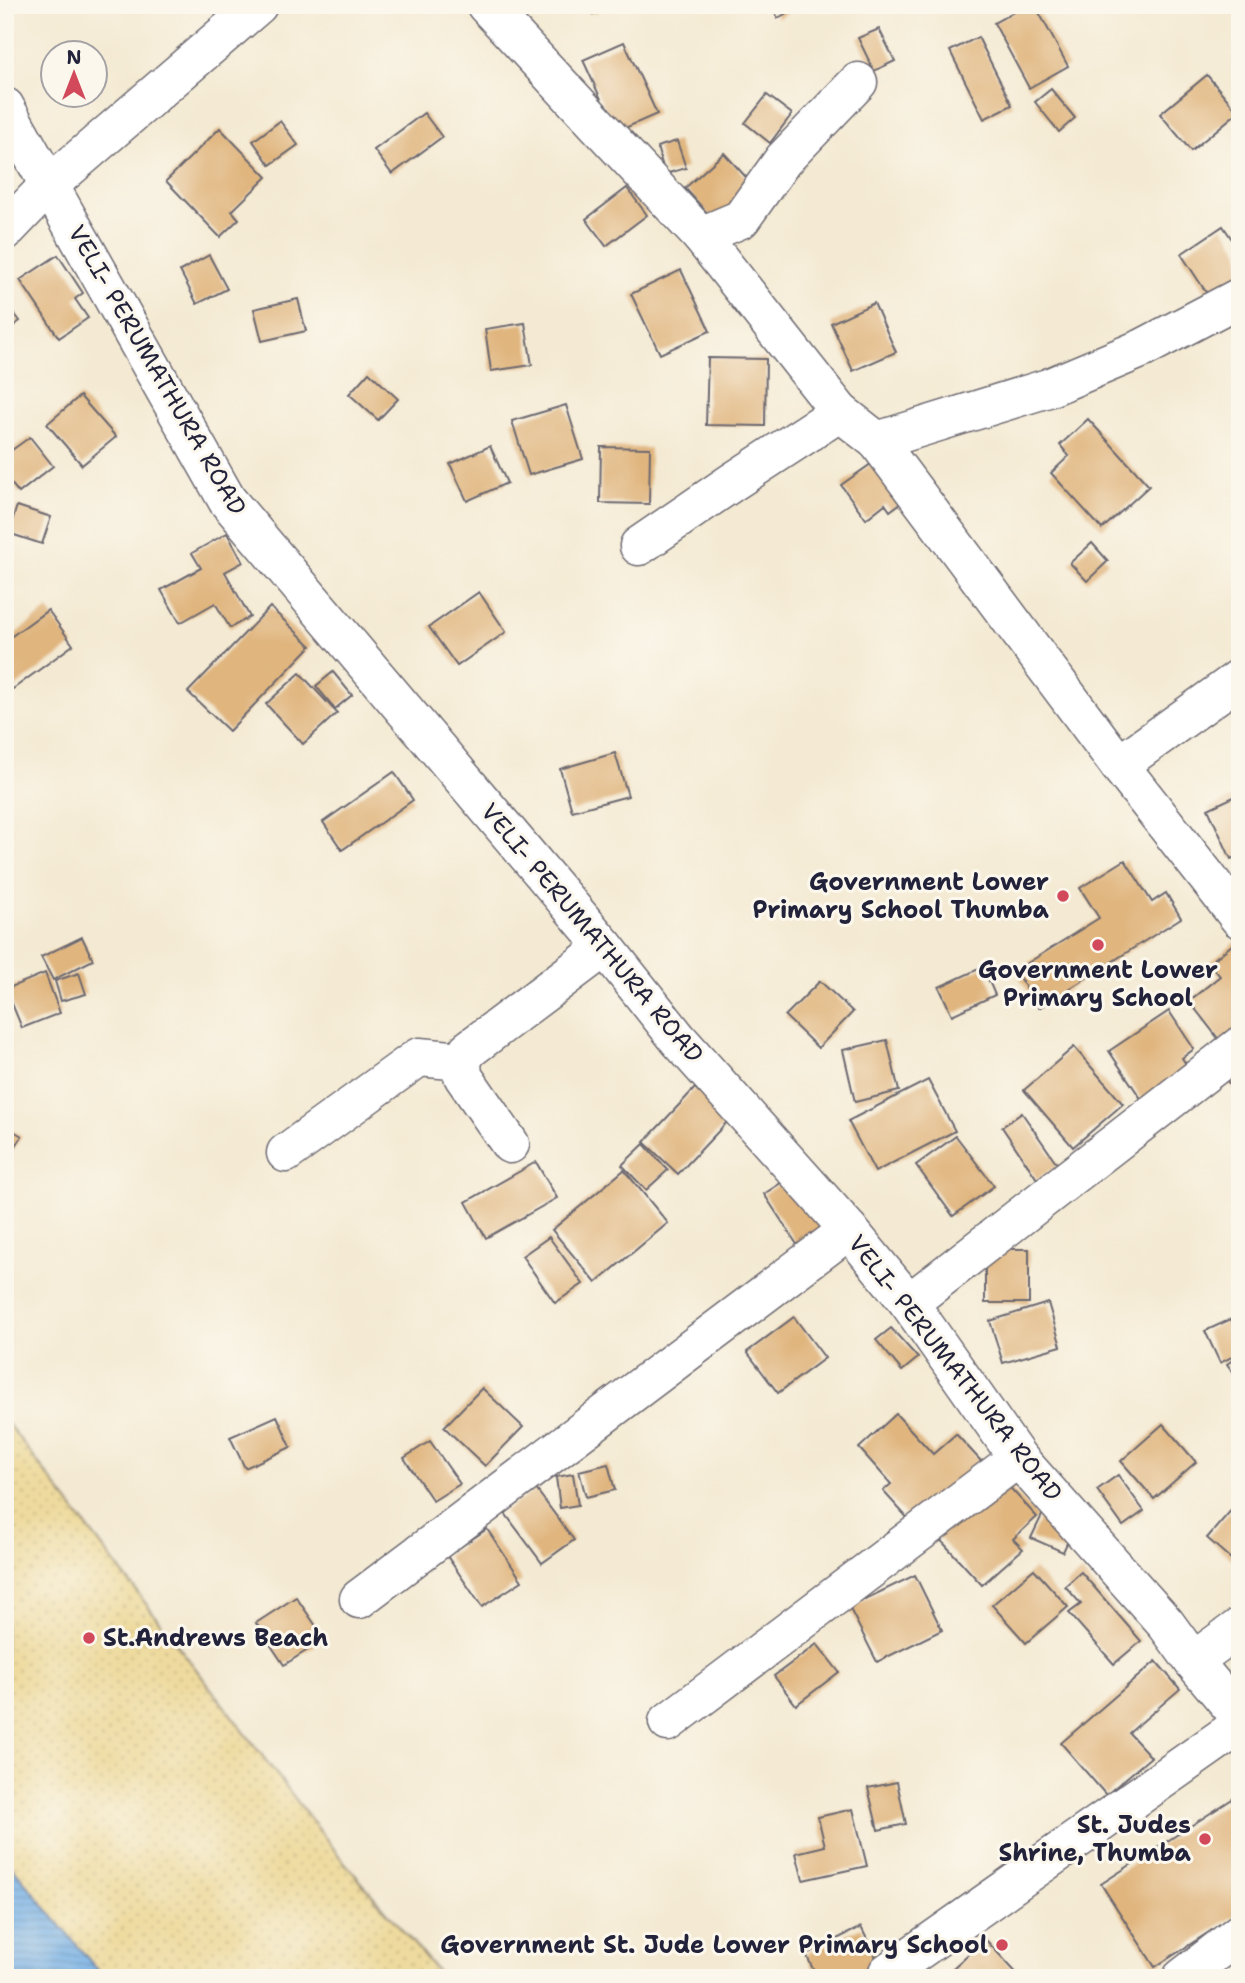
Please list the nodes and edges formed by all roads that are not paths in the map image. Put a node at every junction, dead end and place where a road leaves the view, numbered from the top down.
1 (258, 5) edge
2 (486, 5) edge
3 (858, 82) dead end
4 (5, 107) edge
5 (49, 185) junction
6 (5, 230) edge
7 (701, 236) junction
8 (1240, 297) edge
9 (840, 412) junction
10 (877, 441) junction
11 (639, 546) dead end
12 (1240, 678) edge
13 (1119, 765) junction
14 (1228, 880) edge
15 (1240, 919) edge
16 (605, 947) junction
17 (1240, 1046) edge
18 (462, 1061) junction
19 (510, 1144) dead end
20 (286, 1153) dead end
21 (849, 1230) junction
22 (909, 1303) junction
23 (1018, 1458) junction
24 (359, 1600) dead end
25 (1240, 1627) edge
26 (1193, 1661) junction
27 (1240, 1717) edge
28 (668, 1721) dead end
29 (1240, 1725) edge
30 (1240, 1933) edge
31 (888, 1972) dead end
32 (1182, 1978) edge

1 - 5 street
2 - 7 street
3 - 7 street
4 - 5 street, VELI- PERUMATHURA ROAD
5 - 6 street
5 - 16 street, VELI- PERUMATHURA ROAD
7 - 9 street
8 - 10 street
9 - 10 street
9 - 11 street
10 - 13 street
12 - 13 street
13 - 14 street
14 - 15 street
16 - 18 street
16 - 21 street, VELI- PERUMATHURA ROAD
17 - 22 street
18 - 19 street
18 - 20 street
21 - 22 street, VELI- PERUMATHURA ROAD
21 - 24 street
22 - 23 street, VELI- PERUMATHURA ROAD
23 - 26 street, VELI- PERUMATHURA ROAD
23 - 28 street
25 - 26 street
26 - 27 street, VELI- PERUMATHURA ROAD
29 - 31 street
30 - 32 street

